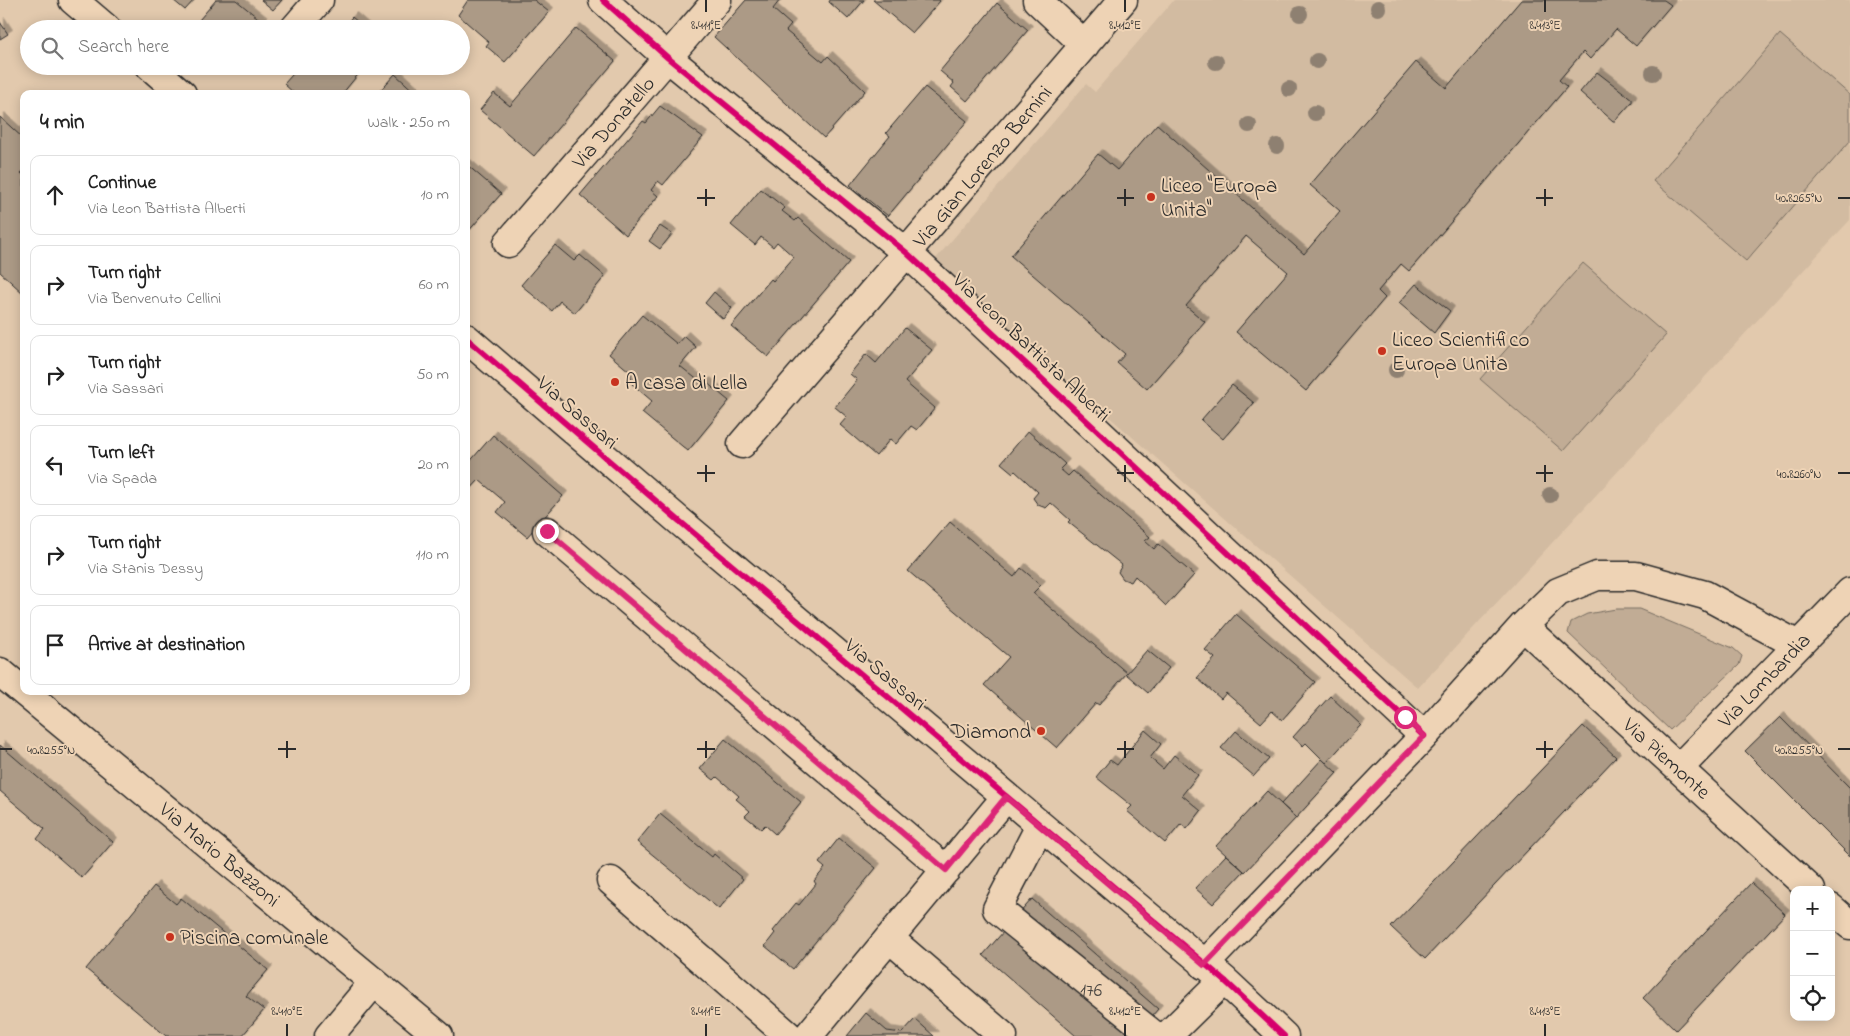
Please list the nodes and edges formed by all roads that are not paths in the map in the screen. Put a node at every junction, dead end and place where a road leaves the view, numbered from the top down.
1 (73, 0) edge
2 (319, 0) edge
3 (602, 0) edge
4 (717, 0) edge
5 (1037, 0) edge
6 (1123, 0) edge
7 (96, 20) edge
8 (302, 20) edge
9 (1085, 45) junction
10 (668, 58) junction
11 (160, 75) edge
12 (177, 90) edge
13 (508, 243) dead end
14 (907, 253) junction
15 (470, 341) edge
16 (742, 444) dead end
17 (547, 531) dead end
18 (1850, 592) edge
19 (1523, 626) junction
20 (1798, 645) junction
21 (0, 672) edge
22 (20, 689) edge
23 (28, 695) edge
24 (1424, 736) junction
25 (1679, 768) junction
26 (1006, 797) junction
27 (1040, 826) junction
28 (946, 870) junction
29 (611, 881) dead end
30 (1807, 886) edge
31 (1835, 912) edge
32 (1850, 925) edge
33 (889, 938) junction
34 (1214, 972) junction
35 (374, 982) junction
36 (329, 1036) edge
37 (439, 1036) edge
38 (789, 1036) edge
39 (808, 1036) edge
40 (1003, 1036) edge
41 (1155, 1036) edge
42 (1167, 1036) edge
43 (1284, 1036) edge

1 - 7 street
2 - 8 street
3 - 10 street, Via Leon Battista Alberti
4 - 10 street, Via Donatello
5 - 9 street
6 - 9 street, Via Gian Lorenzo Bernini
9 - 14 street, Via Gian Lorenzo Bernini
10 - 13 street, Via Donatello
10 - 14 street, Via Leon Battista Alberti
11 - 12 street
14 - 16 street, Via Gian Lorenzo Bernini
14 - 24 street, Via Leon Battista Alberti
15 - 26 street, Via Sassari
17 - 28 street
18 - 20 street, Via Lombardia
19 - 20 street
19 - 24 street
19 - 25 street, Via Piemonte
20 - 25 street, Via Lombardia
21 - 22 street, Via Mario Bazzoni
23 - 35 street, Via Mario Bazzoni
24 - 34 street
25 - 30 street, Via Piemonte
26 - 27 street, Via Sassari
26 - 28 street
27 - 34 street, Via Sassari
27 - 41 street
28 - 33 street
29 - 38 street
31 - 32 street
33 - 39 street
33 - 40 street
34 - 42 street
34 - 43 street, Via Sassari
35 - 36 street
35 - 37 street, Via Mario Bazzoni

